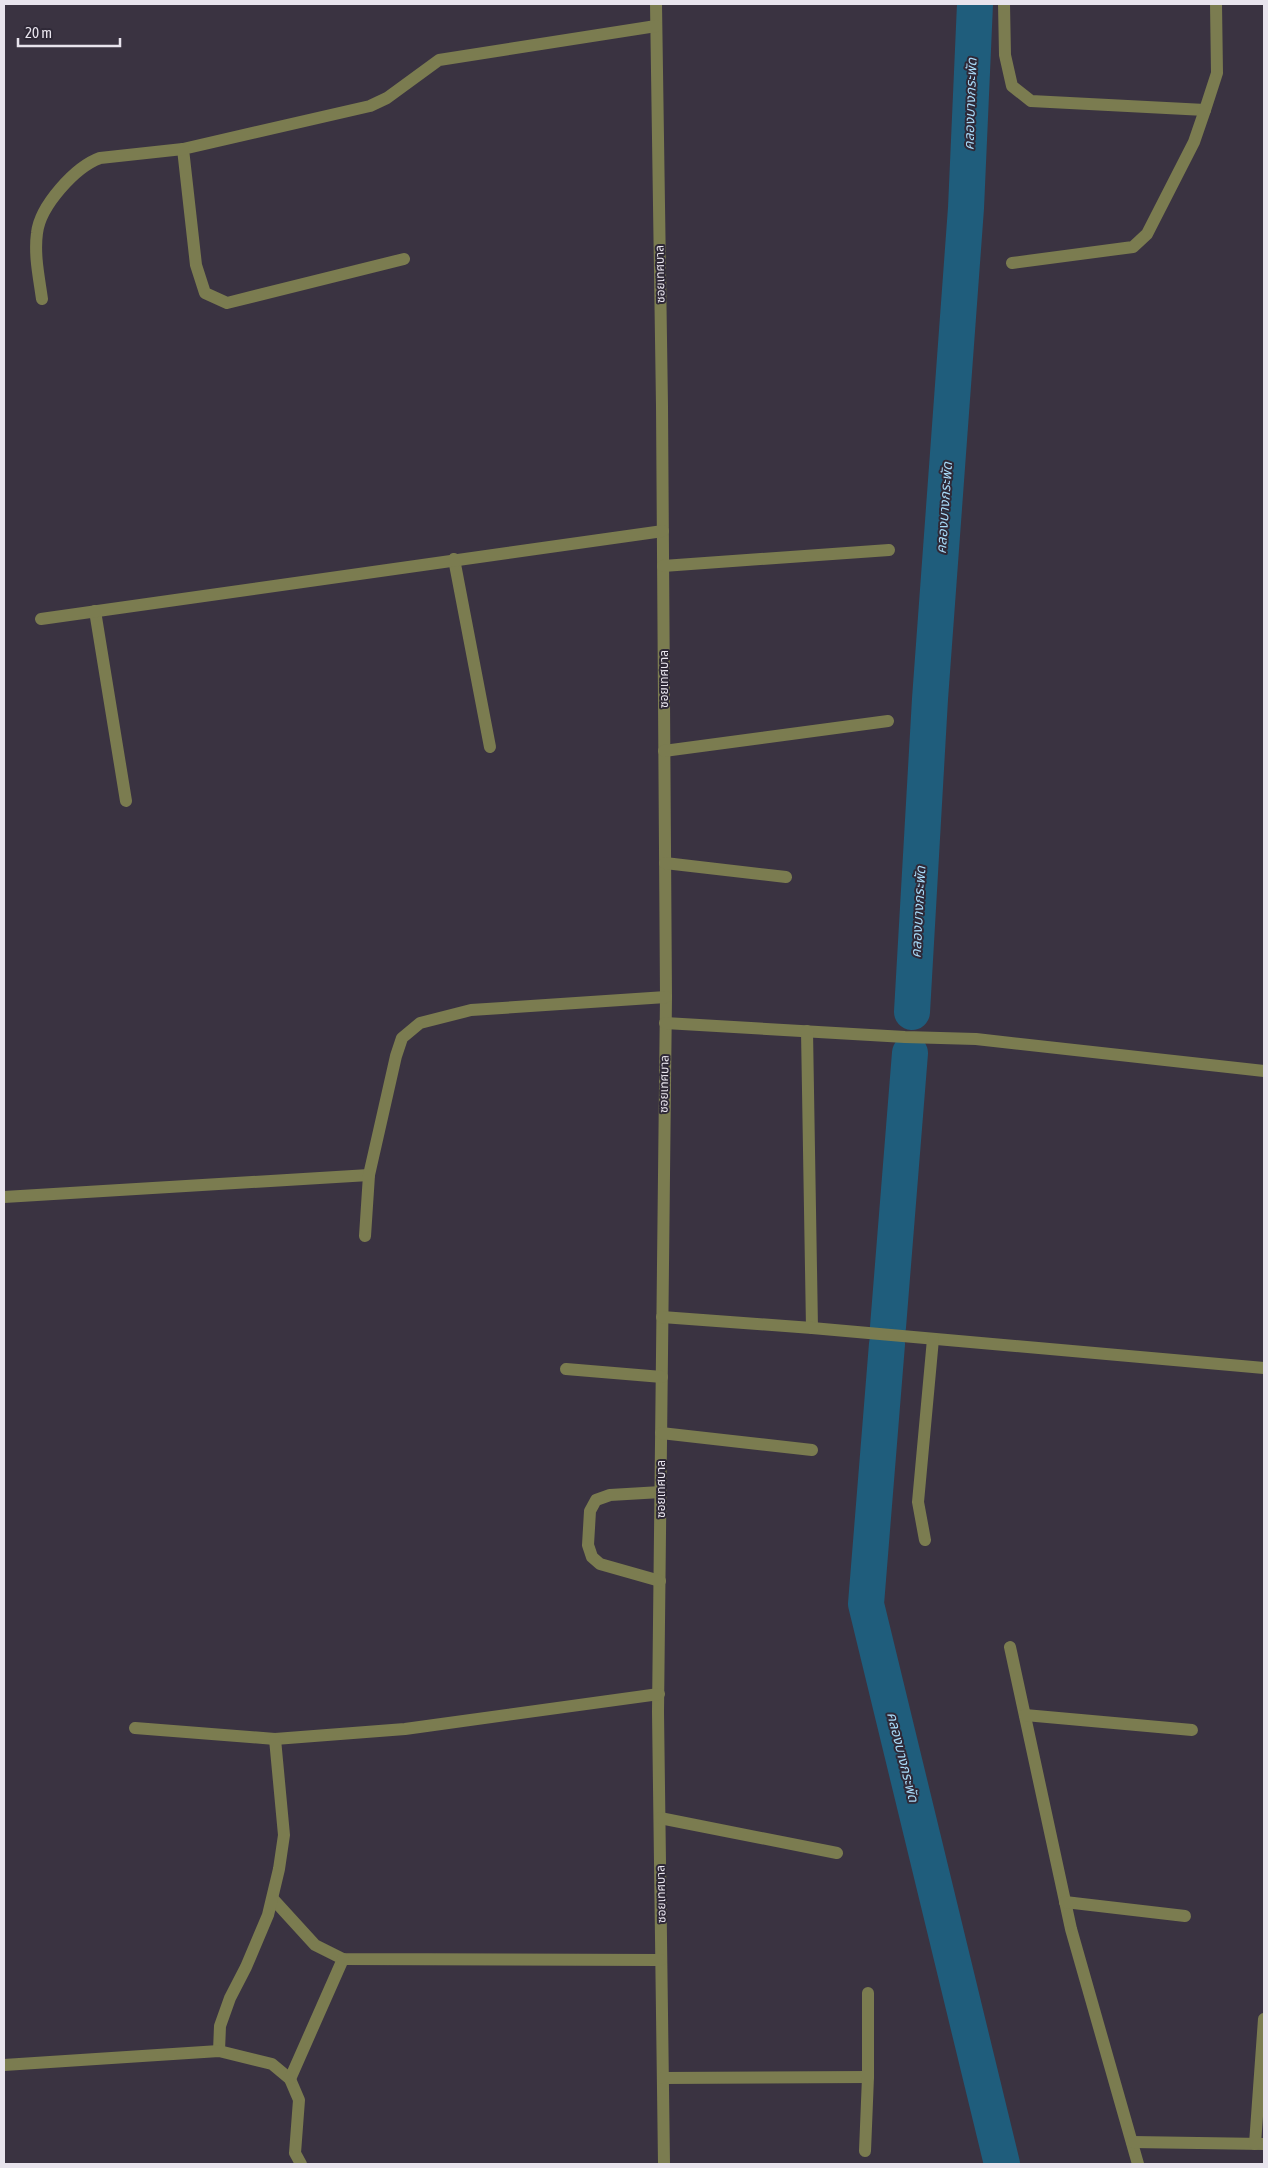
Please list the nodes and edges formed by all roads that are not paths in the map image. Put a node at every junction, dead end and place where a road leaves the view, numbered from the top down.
1 (656, 4) edge
2 (1004, 4) edge
3 (1216, 4) edge
4 (656, 26) junction
5 (1205, 110) junction
6 (182, 149) junction
7 (404, 259) dead end
8 (1012, 263) dead end
9 (42, 299) dead end
10 (663, 531) junction
11 (889, 550) dead end
12 (454, 559) junction
13 (663, 566) junction
14 (95, 611) junction
15 (41, 619) dead end
16 (888, 721) dead end
17 (490, 747) dead end
18 (664, 751) junction
19 (126, 801) dead end
20 (665, 863) junction
21 (786, 877) dead end
22 (666, 997) junction
23 (665, 1023) junction
24 (807, 1031) junction
25 (1264, 1071) edge
26 (369, 1175) junction
27 (4, 1197) edge
28 (365, 1236) dead end
29 (662, 1317) junction
30 (812, 1328) junction
31 (933, 1339) junction
32 (1264, 1368) edge
33 (566, 1369) dead end
34 (662, 1377) junction
35 (661, 1433) junction
36 (812, 1450) dead end
37 (661, 1492) junction
38 (924, 1540) dead end
39 (660, 1581) junction
40 (1010, 1647) dead end
41 (659, 1694) junction
42 (1025, 1715) junction
43 (135, 1728) dead end
44 (1192, 1730) dead end
45 (275, 1739) junction
46 (660, 1818) junction
47 (837, 1853) dead end
48 (273, 1899) junction
49 (1065, 1902) junction
50 (1185, 1916) dead end
51 (343, 1959) junction
52 (661, 1960) junction
53 (868, 1992) dead end
54 (1264, 2019) edge
55 (219, 2051) junction
56 (4, 2065) edge
57 (868, 2077) junction
58 (290, 2078) junction
59 (663, 2078) junction
60 (1132, 2142) junction
61 (1260, 2144) edge
62 (865, 2151) dead end
63 (301, 2164) edge
64 (664, 2164) edge
65 (1138, 2164) edge

1 - 4 street, ซอยเทศบาล
2 - 5 street
3 - 5 street
4 - 6 street
4 - 10 street, ซอยเทศบาล
5 - 8 street
6 - 7 street
6 - 9 street
10 - 12 street
10 - 13 street, ซอยเทศบาล
11 - 13 street
12 - 14 street
12 - 17 street
13 - 18 street, ซอยเทศบาล
14 - 15 street
14 - 19 street
16 - 18 street
18 - 20 street, ซอยเทศบาล
20 - 21 street
20 - 22 street, ซอยเทศบาล
22 - 23 street, ซอยเทศบาล
22 - 26 street
23 - 24 street
23 - 29 street, ซอยเทศบาล
24 - 25 street
24 - 30 street
26 - 27 street
26 - 28 street
29 - 30 street
29 - 34 street, ซอยเทศบาล
30 - 31 street
31 - 32 street
31 - 38 street
33 - 34 street
34 - 35 street, ซอยเทศบาล
35 - 36 street
35 - 37 street, ซอยเทศบาล
37 - 39 street, ซอยเทศบาล
37 - 39 street
39 - 41 street, ซอยเทศบาล
40 - 42 street
41 - 45 street
41 - 46 street, ซอยเทศบาล
42 - 44 street
42 - 49 street
43 - 45 street
45 - 48 street
46 - 47 street
46 - 52 street, ซอยเทศบาล
48 - 51 street
48 - 55 street
49 - 50 street
49 - 60 street
51 - 52 street
51 - 58 street
52 - 59 street, ซอยเทศบาล
53 - 57 street
54 - 61 street
55 - 56 street
55 - 58 street
57 - 59 street
57 - 62 street
58 - 63 street
59 - 64 street, ซอยเทศบาล
60 - 61 street
60 - 65 street

